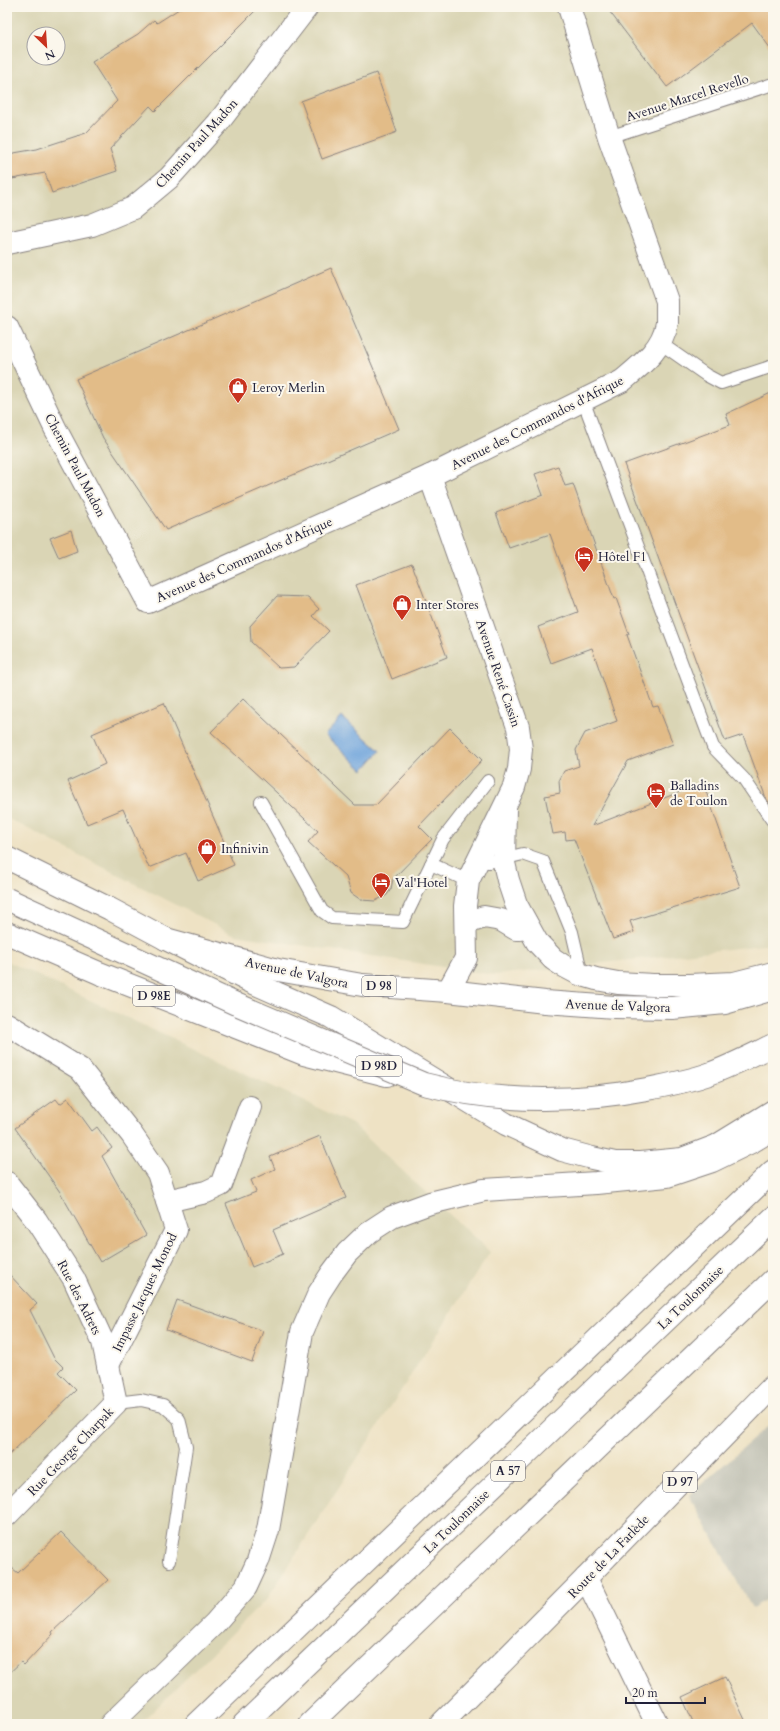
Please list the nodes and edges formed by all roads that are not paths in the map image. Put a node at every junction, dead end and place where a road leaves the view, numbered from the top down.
1 (306, 7) edge
2 (569, 7) edge
3 (773, 84) edge
4 (609, 137) junction
5 (7, 242) edge
6 (7, 327) edge
7 (660, 343) junction
8 (773, 366) edge
9 (583, 400) junction
10 (430, 476) junction
11 (148, 602) joint
12 (488, 781) dead end
13 (261, 802) dead end
14 (505, 804) junction
15 (773, 819) edge
16 (7, 858) edge
17 (504, 859) junction
18 (477, 862) junction
19 (431, 864) junction
20 (468, 882) junction
21 (7, 899) edge
22 (466, 923) junction
23 (526, 923) junction
24 (7, 933) edge
25 (166, 940) junction
26 (773, 973) edge
27 (582, 975) junction
28 (773, 989) edge
29 (448, 991) junction
30 (7, 1024) edge
31 (773, 1045) edge
32 (424, 1084) junction
33 (250, 1107) dead end
34 (773, 1111) edge
35 (773, 1129) edge
36 (773, 1171) edge
37 (7, 1183) edge
38 (167, 1201) junction
39 (773, 1218) edge
40 (773, 1280) edge
41 (108, 1365) junction
42 (773, 1386) edge
43 (116, 1403) junction
44 (7, 1515) edge
45 (169, 1561) dead end
46 (586, 1578) junction
47 (111, 1724) edge
48 (196, 1724) edge
49 (244, 1724) edge
50 (310, 1724) edge
51 (441, 1724) edge
52 (657, 1724) edge

1 - 5 main road, Chemin Paul Madon
2 - 4 main road, Avenue des Commandos d'Afrique
3 - 4 lane, Avenue Marcel Revello
4 - 7 main road, Avenue des Commandos d'Afrique
6 - 11 main road, Chemin Paul Madon
7 - 8 lane
7 - 9 main road, Avenue des Commandos d'Afrique
9 - 10 main road, Avenue des Commandos d'Afrique
9 - 15 lane
10 - 11 main road, Avenue des Commandos d'Afrique
10 - 14 main road, Avenue René Cassin
12 - 19 lane
13 - 19 lane
14 - 17 main road, Avenue René Cassin
14 - 18 main road, Avenue René Cassin
16 - 25 main road, Avenue de Valgora / D 98
17 - 18 lane
17 - 23 main road, Avenue René Cassin
17 - 27 lane
18 - 20 main road, Avenue René Cassin
19 - 20 lane
20 - 22 main road, Avenue René Cassin
21 - 32 main road, D 98D, bridge
22 - 23 main road
22 - 29 main road, Avenue René Cassin
23 - 27 main road, Avenue René Cassin
24 - 32 main road, D 98E, bridge
25 - 29 main road, Avenue de Valgora / D 98
25 - 34 main road
26 - 27 main road, Avenue René Cassin
28 - 29 main road, Avenue de Valgora / D 98
30 - 38 main road, Impasse Jacques Monod
31 - 32 main road, D 98D, bridge
33 - 38 main road
35 - 47 main road
36 - 48 main road
37 - 41 main road, Rue des Adrets
38 - 41 main road, Impasse Jacques Monod
39 - 49 main road, La Toulonnaise / A 57
40 - 50 main road
41 - 43 main road, Rue des Adrets
42 - 46 main road, Route de La Farlède / D 97
43 - 44 main road, Rue George Charpak
43 - 45 lane
46 - 51 main road, Route de La Farlède / D 97
46 - 52 main road

